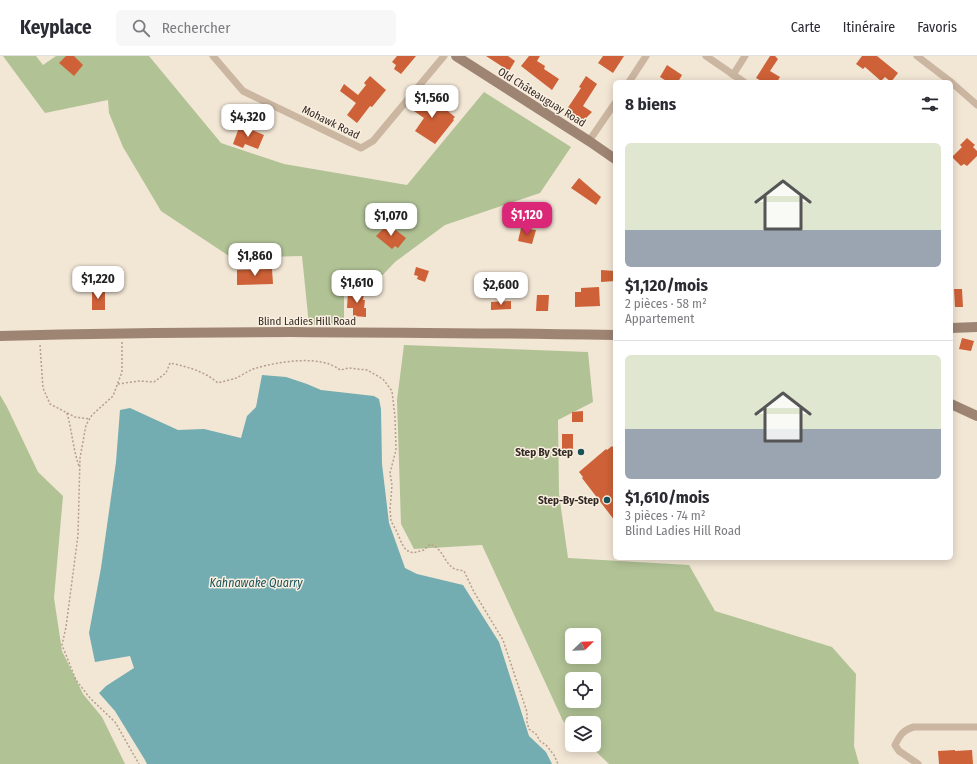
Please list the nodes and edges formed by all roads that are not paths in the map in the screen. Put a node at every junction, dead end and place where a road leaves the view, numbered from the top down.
1 (213, 56) edge
2 (444, 56) edge
3 (456, 56) edge
4 (646, 56) edge
5 (706, 56) edge
6 (745, 56) edge
7 (917, 56) edge
8 (733, 75) junction
9 (630, 80) edge
10 (741, 80) edge
11 (948, 80) edge
12 (953, 84) edge
13 (977, 105) edge
14 (613, 106) edge
15 (590, 141) junction
16 (613, 158) edge
17 (977, 327) edge
18 (953, 328) edge
19 (613, 335) edge
20 (0, 336) edge
21 (953, 405) edge
22 (977, 416) edge
23 (977, 727) edge
24 (918, 764) edge

1 - 2 street, Mohawk Road
3 - 15 street, Old Châteauguay Road
4 - 9 street
5 - 8 street
6 - 8 street
7 - 11 street
8 - 10 street
12 - 13 street
14 - 15 street
15 - 16 street, Old Châteauguay Road
17 - 18 street
19 - 20 street, Blind Ladies Hill Road
21 - 22 street
23 - 24 street

